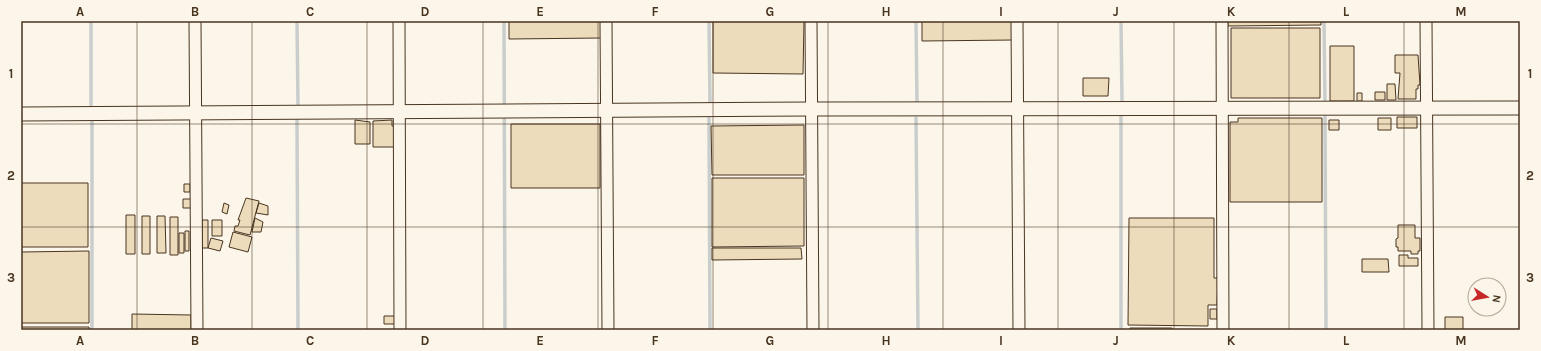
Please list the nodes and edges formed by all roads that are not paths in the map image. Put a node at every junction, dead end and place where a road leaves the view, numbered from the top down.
1 (195, 21) edge
2 (399, 21) edge
3 (606, 21) edge
4 (811, 21) edge
5 (1017, 21) edge
6 (1222, 21) edge
7 (1426, 21) edge
8 (1222, 108) junction
9 (1520, 108) edge
10 (812, 109) junction
11 (1426, 109) junction
12 (1018, 110) junction
13 (400, 112) junction
14 (607, 112) junction
15 (21, 114) edge
16 (195, 114) junction
17 (197, 330) edge
18 (400, 330) edge
19 (608, 330) edge
20 (813, 330) edge
21 (1019, 330) edge
22 (1223, 330) edge
23 (1428, 330) edge

1 - 16 street
2 - 13 street
3 - 14 street
4 - 10 street
5 - 12 street
6 - 8 street
7 - 11 street
8 - 11 street
8 - 12 street
8 - 22 street
9 - 11 street
10 - 12 street
10 - 14 street
10 - 20 street
11 - 23 street
12 - 21 street
13 - 14 street
13 - 16 street
13 - 18 street
14 - 19 street
15 - 16 street
16 - 17 street

